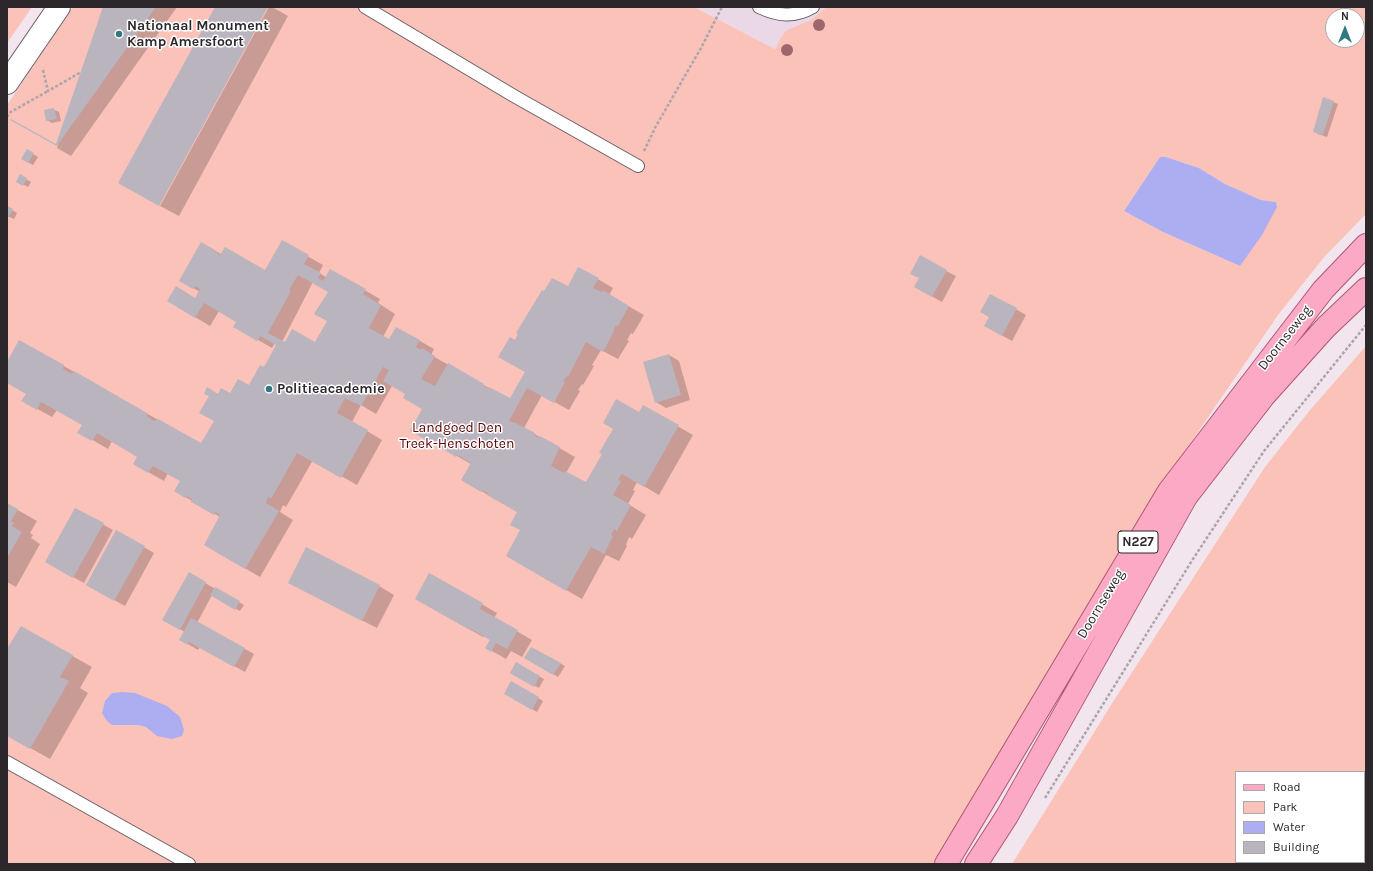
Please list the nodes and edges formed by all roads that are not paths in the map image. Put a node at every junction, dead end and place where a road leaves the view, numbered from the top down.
1 (59, 7) edge
2 (365, 7) edge
3 (759, 7) edge
4 (813, 7) edge
5 (7, 83) edge
6 (638, 166) road end
7 (1366, 246) edge
8 (1366, 290) edge
9 (7, 762) edge
10 (189, 864) edge
11 (946, 864) edge
12 (976, 864) edge

1 - 5 street
2 - 6 lane
3 - 4 lane
7 - 11 main road, Doornseweg / N227
8 - 12 main road, Doornseweg / N227
9 - 10 lane

